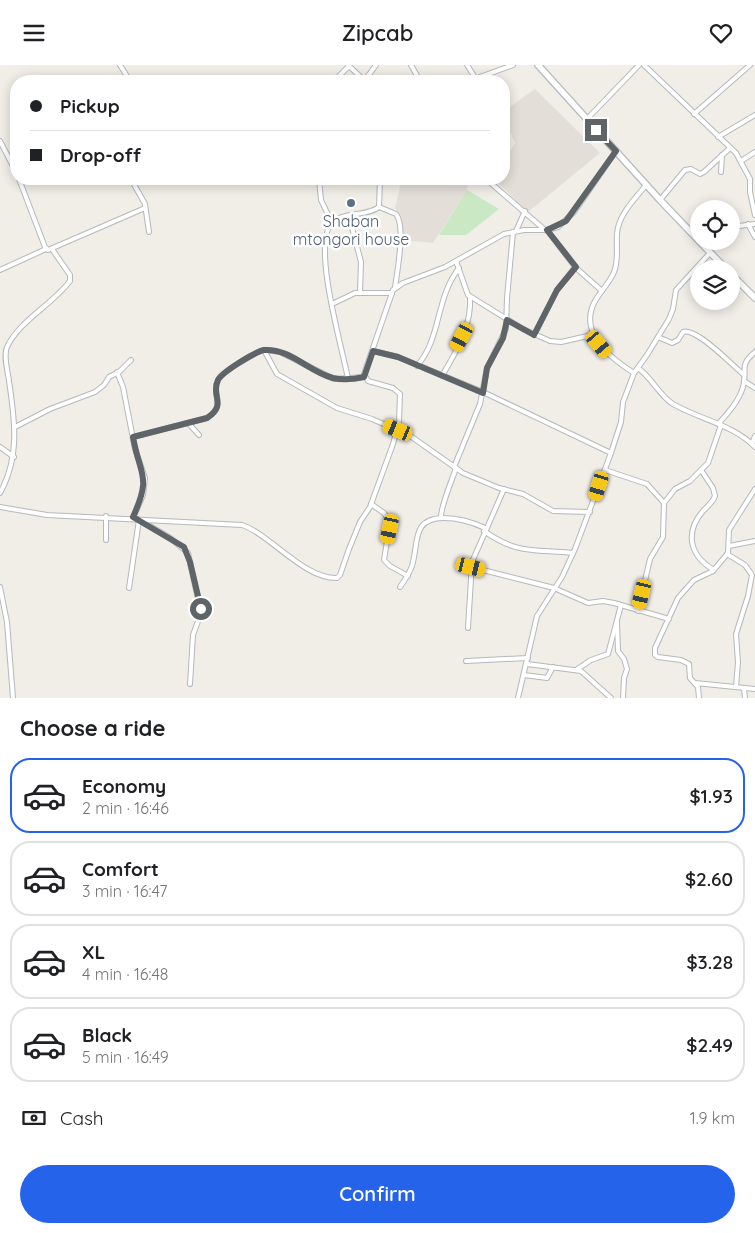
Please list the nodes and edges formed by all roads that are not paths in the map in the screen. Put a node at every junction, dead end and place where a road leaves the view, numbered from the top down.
1 (349, 65) edge
2 (513, 65) edge
3 (538, 65) edge
4 (638, 65) edge
5 (644, 65) edge
6 (750, 65) edge
7 (340, 75) edge
8 (359, 75) edge
9 (487, 75) edge
10 (694, 114) junction
11 (755, 115) edge
12 (587, 119) junction
13 (718, 137) junction
14 (0, 141) edge
15 (730, 148) junction
16 (616, 151) junction
17 (755, 152) edge
18 (722, 155) junction
19 (10, 160) edge
20 (741, 161) junction
21 (721, 172) dead end
22 (21, 185) edge
23 (134, 185) edge
24 (320, 185) edge
25 (380, 185) edge
26 (493, 185) edge
27 (646, 185) junction
28 (660, 200) junction
29 (379, 207) junction
30 (145, 208) junction
31 (525, 211) junction
32 (755, 215) edge
33 (349, 216) junction
34 (332, 223) junction
35 (755, 224) edge
36 (748, 225) junction
37 (740, 226) edge
38 (546, 230) junction
39 (515, 231) junction
40 (149, 232) dead end
41 (690, 233) edge
42 (755, 237) edge
43 (46, 249) junction
44 (52, 249) junction
45 (707, 250) edge
46 (710, 253) junction
47 (717, 260) edge
48 (456, 261) junction
49 (576, 267) junction
50 (459, 269) junction
51 (0, 270) edge
52 (740, 284) edge
53 (395, 288) junction
54 (602, 291) junction
55 (360, 292) junction
56 (392, 293) junction
57 (470, 297) junction
58 (755, 298) edge
59 (332, 304) junction
60 (507, 320) junction
61 (534, 335) junction
62 (592, 335) junction
63 (658, 337) junction
64 (264, 350) junction
65 (373, 351) junction
66 (755, 352) edge
67 (130, 360) dead end
68 (417, 366) junction
69 (638, 368) junction
70 (117, 372) junction
71 (634, 373) junction
72 (744, 374) junction
73 (442, 376) junction
74 (364, 377) junction
75 (348, 379) junction
76 (744, 381) junction
77 (755, 388) edge
78 (483, 393) junction
79 (188, 423) junction
80 (720, 424) junction
81 (15, 427) junction
82 (398, 430) junction
83 (199, 435) dead end
84 (755, 436) edge
85 (133, 437) junction
86 (754, 445) edge
87 (0, 447) edge
88 (611, 453) junction
89 (14, 457) junction
90 (455, 468) junction
91 (605, 470) junction
92 (701, 470) junction
93 (504, 489) junction
94 (755, 489) edge
95 (0, 493) edge
96 (664, 503) junction
97 (371, 504) junction
98 (0, 507) edge
99 (590, 512) junction
100 (106, 516) junction
101 (136, 518) junction
102 (441, 518) junction
103 (485, 530) junction
104 (106, 540) dead end
105 (755, 541) edge
106 (729, 545) junction
107 (573, 553) junction
108 (727, 554) junction
109 (471, 567) junction
110 (714, 570) junction
111 (753, 574) edge
112 (408, 576) junction
113 (0, 587) edge
114 (400, 587) dead end
115 (129, 588) dead end
116 (554, 588) junction
117 (621, 605) junction
118 (638, 611) junction
119 (617, 618) junction
120 (669, 619) junction
121 (2, 622) dead end
122 (7, 622) junction
123 (468, 628) dead end
124 (528, 658) junction
125 (466, 661) dead end
126 (527, 664) junction
127 (552, 667) junction
128 (576, 670) junction
129 (524, 675) junction
130 (695, 683) junction
131 (190, 685) dead end
132 (736, 687) junction
133 (744, 688) junction
134 (755, 689) edge
135 (13, 698) edge
136 (518, 698) edge
137 (611, 698) edge
138 (623, 698) edge
139 (699, 698) edge
140 (745, 698) edge

1 - 7 street
1 - 8 street
2 - 9 street
3 - 12 main road
4 - 12 street
5 - 10 street
6 - 10 street
10 - 13 street
11 - 13 street
12 - 16 main road
13 - 15 street
14 - 19 street
15 - 18 street
15 - 20 street
16 - 27 main road
16 - 38 street
17 - 20 street
18 - 21 street
18 - 28 street
20 - 32 street
22 - 43 street
23 - 30 street
24 - 34 street
25 - 29 street
26 - 31 street
27 - 28 main road
27 - 54 street
28 - 41 main road
29 - 33 street
29 - 53 street
30 - 40 street
30 - 44 street
31 - 38 street
31 - 39 street
33 - 34 street
33 - 55 street
34 - 59 street
35 - 36 street
36 - 37 street
36 - 42 street
38 - 39 street
38 - 49 street
39 - 48 street
39 - 60 street
43 - 44 street
43 - 51 street
44 - 81 street
45 - 46 main road
46 - 47 main road
46 - 63 street
48 - 50 street
48 - 53 street
49 - 54 street
49 - 61 street
50 - 57 street
50 - 68 street
52 - 58 main road
53 - 56 street
54 - 62 street
55 - 56 street
55 - 59 street
56 - 65 street
57 - 60 street
57 - 73 street
59 - 75 street
60 - 61 street
60 - 78 street
61 - 62 street
62 - 71 street
63 - 69 street
63 - 72 street
64 - 75 street
64 - 79 street
64 - 82 street
65 - 68 street
65 - 74 street
66 - 72 street
67 - 70 street
68 - 73 street
69 - 71 street
69 - 80 street
70 - 81 street
70 - 85 street
71 - 88 street
72 - 76 street
73 - 78 street
74 - 75 street
74 - 82 street
76 - 77 street
76 - 80 street
78 - 88 street
78 - 90 street
79 - 83 street
79 - 85 street
80 - 86 street
80 - 92 street
81 - 89 street
82 - 90 street
82 - 97 street
84 - 86 street
85 - 101 street
87 - 89 street
88 - 91 street
89 - 95 street
90 - 93 street
90 - 102 street
91 - 96 street
91 - 99 street
92 - 96 street
92 - 110 street
93 - 99 street
93 - 103 street
94 - 106 street
96 - 118 street
97 - 101 street
97 - 112 street
98 - 100 street
99 - 107 street
100 - 101 street
100 - 104 street
101 - 115 street
101 - 131 street
102 - 103 street
102 - 112 street
103 - 107 street
103 - 109 street
105 - 106 street
106 - 108 street
107 - 116 street
108 - 110 street
108 - 111 street
109 - 116 street
109 - 123 street
110 - 120 street
111 - 132 street
112 - 114 street
113 - 122 street
116 - 117 street
116 - 124 street
117 - 118 street
117 - 119 street
118 - 120 street
119 - 128 street
119 - 138 street
120 - 130 street
121 - 122 street
122 - 135 street
124 - 125 street
124 - 126 street
126 - 127 street
126 - 129 street
127 - 128 street
127 - 129 street
128 - 137 street
129 - 136 street
130 - 132 street
130 - 139 street
132 - 133 street
133 - 134 street
133 - 140 street

